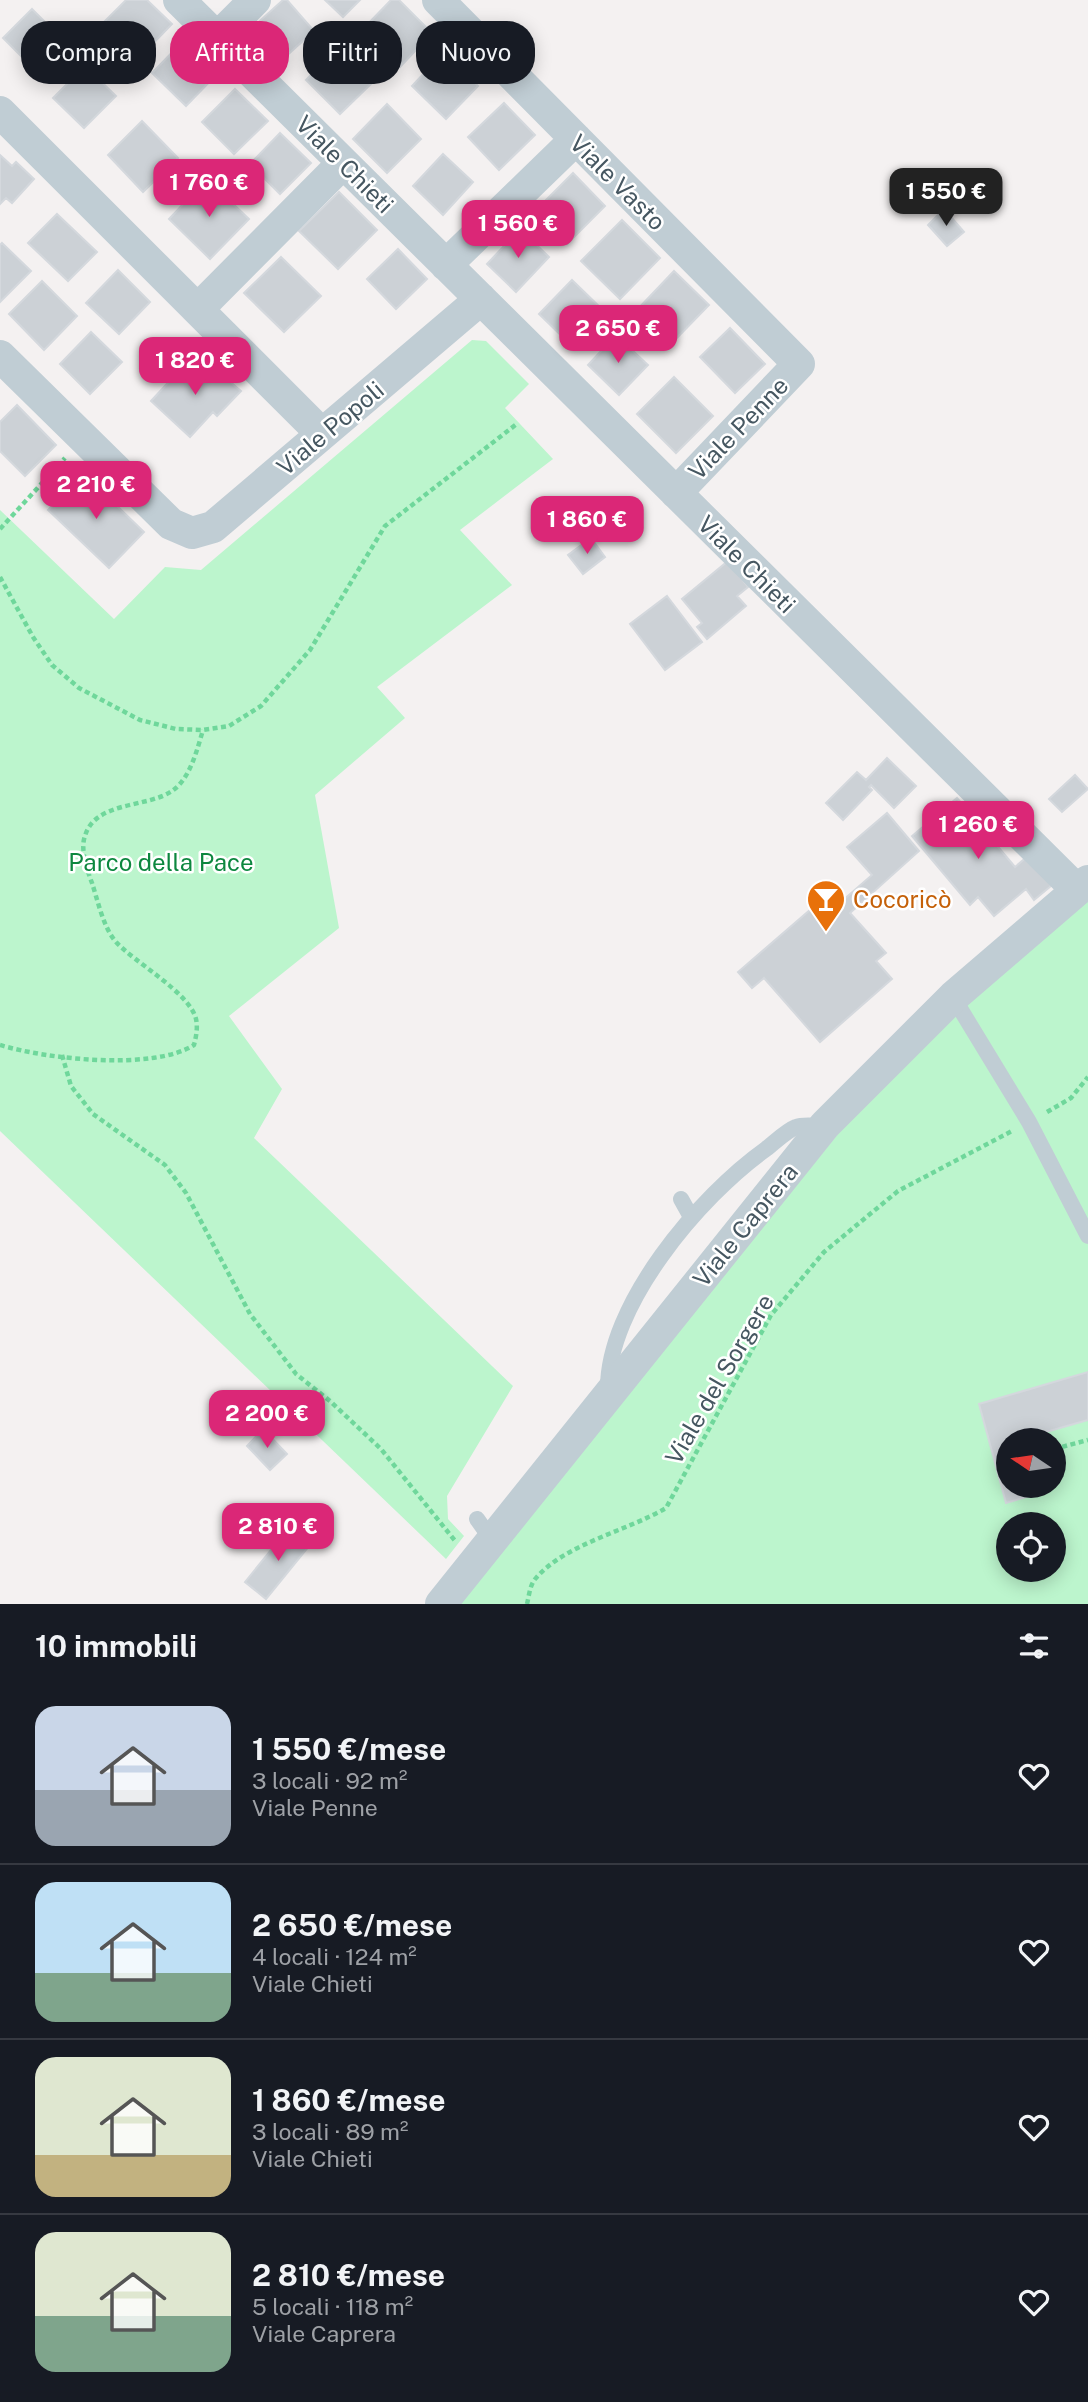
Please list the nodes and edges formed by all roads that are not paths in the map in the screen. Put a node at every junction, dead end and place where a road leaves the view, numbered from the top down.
1 (179, 0) edge
2 (255, 0) edge
3 (438, 0) edge
4 (200, 21) edge
5 (234, 21) edge
6 (263, 84) edge
7 (0, 113) edge
8 (576, 139) junction
9 (343, 163) junction
10 (446, 265) junction
11 (481, 299) junction
12 (198, 309) junction
13 (0, 356) edge
14 (799, 364) joint
15 (322, 434) junction
16 (676, 493) junction
17 (1083, 886) edge
18 (953, 997) junction
19 (825, 1125) junction
20 (681, 1199) dead end
21 (691, 1217) junction
22 (1088, 1236) edge
23 (608, 1396) junction
24 (441, 1604) edge

1 - 4 street, Viale Chieti
2 - 5 street
3 - 8 street, Viale Vasto
6 - 9 street, Viale Chieti
7 - 12 street
8 - 10 street
8 - 14 street, Viale Vasto
9 - 10 street, Viale Chieti
9 - 12 street
10 - 11 street, Viale Chieti
11 - 15 street, Viale Popoli
11 - 16 street, Viale Chieti
12 - 15 street
13 - 15 street, Viale Popoli
14 - 16 street, Viale Penne
16 - 17 street, Viale Chieti
17 - 18 street, Viale Caprera
18 - 19 street, Viale Caprera
18 - 22 lane
19 - 21 lane
19 - 23 street, Viale Caprera
20 - 21 lane
21 - 23 lane
23 - 24 street, Viale Caprera

